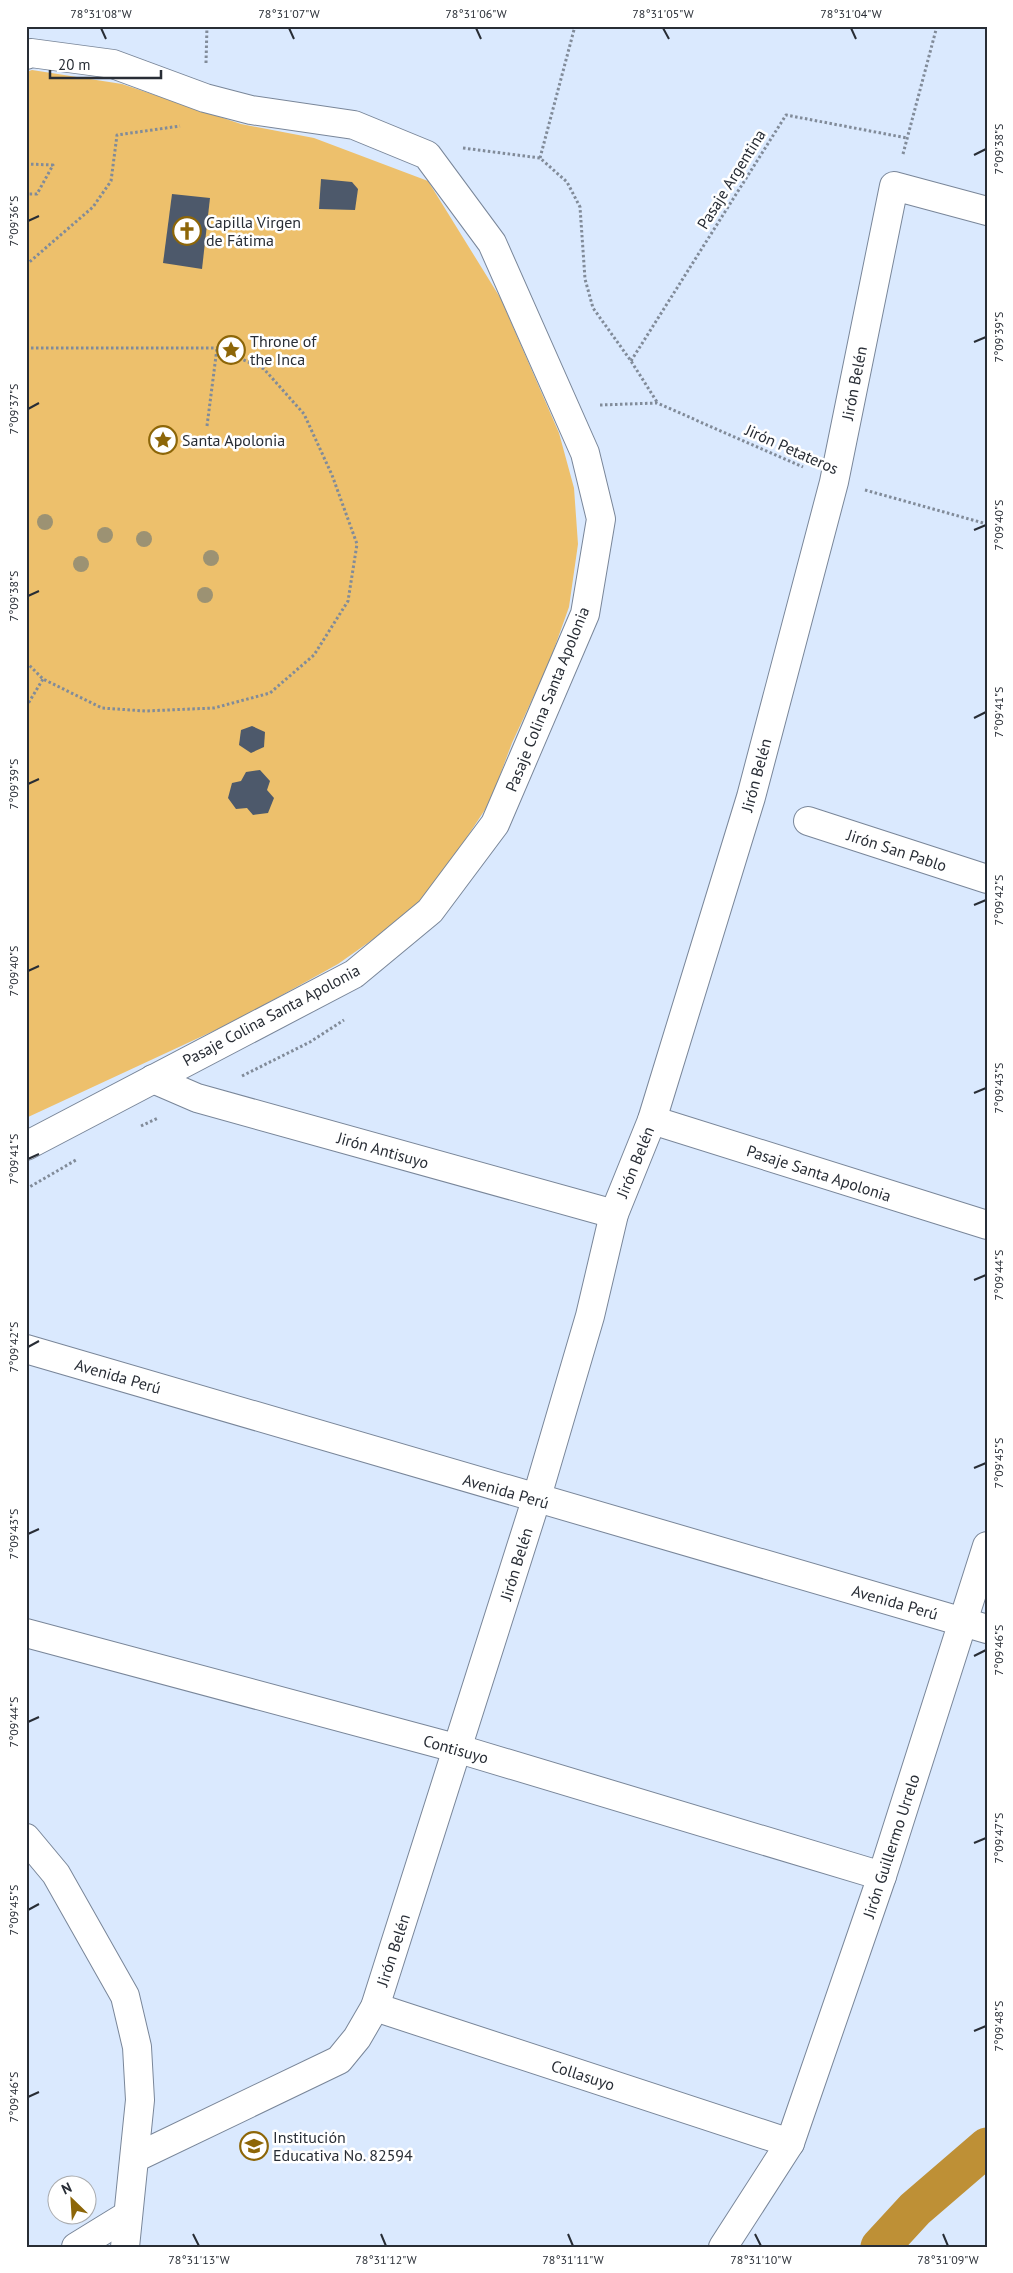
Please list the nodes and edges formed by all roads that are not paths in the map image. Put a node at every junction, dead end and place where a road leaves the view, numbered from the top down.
1 (26, 55) edge
2 (987, 211) edge
3 (808, 821) dead end
4 (987, 879) edge
5 (154, 1079) junction
6 (652, 1120) junction
7 (26, 1146) edge
8 (614, 1214) junction
9 (987, 1225) edge
10 (26, 1349) edge
11 (536, 1500) junction
12 (987, 1546) edge
13 (975, 1626) edge
14 (26, 1633) edge
15 (459, 1749) junction
16 (26, 1838) edge
17 (882, 1876) junction
18 (375, 2007) junction
19 (790, 2144) junction
20 (135, 2158) junction
21 (128, 2214) junction
22 (76, 2247) edge
23 (125, 2247) edge
24 (723, 2247) edge

1 - 5 street, Pasaje Colina Santa Apolonia
2 - 6 street, Jirón Belén
3 - 4 street, Jirón San Pablo
5 - 7 street, Pasaje Colina Santa Apolonia
5 - 8 street, Jirón Antisuyo
6 - 8 street, Jirón Belén
6 - 9 street, Pasaje Santa Apolonia
8 - 11 street, Jirón Belén
10 - 11 street, Avenida Perú
11 - 13 street, Avenida Perú
11 - 15 street, Jirón Belén
12 - 13 street, Jirón Guillermo Urrelo
13 - 17 street, Jirón Guillermo Urrelo
14 - 15 street, Contisuyo
15 - 17 street, Contisuyo
15 - 18 street, Jirón Belén
16 - 20 street
17 - 19 street, Jirón Guillermo Urrelo
18 - 19 street, Collasuyo
18 - 20 street, Jirón Belén
19 - 24 street, Jirón Guillermo Urrelo
20 - 21 street
21 - 22 street
21 - 23 street

